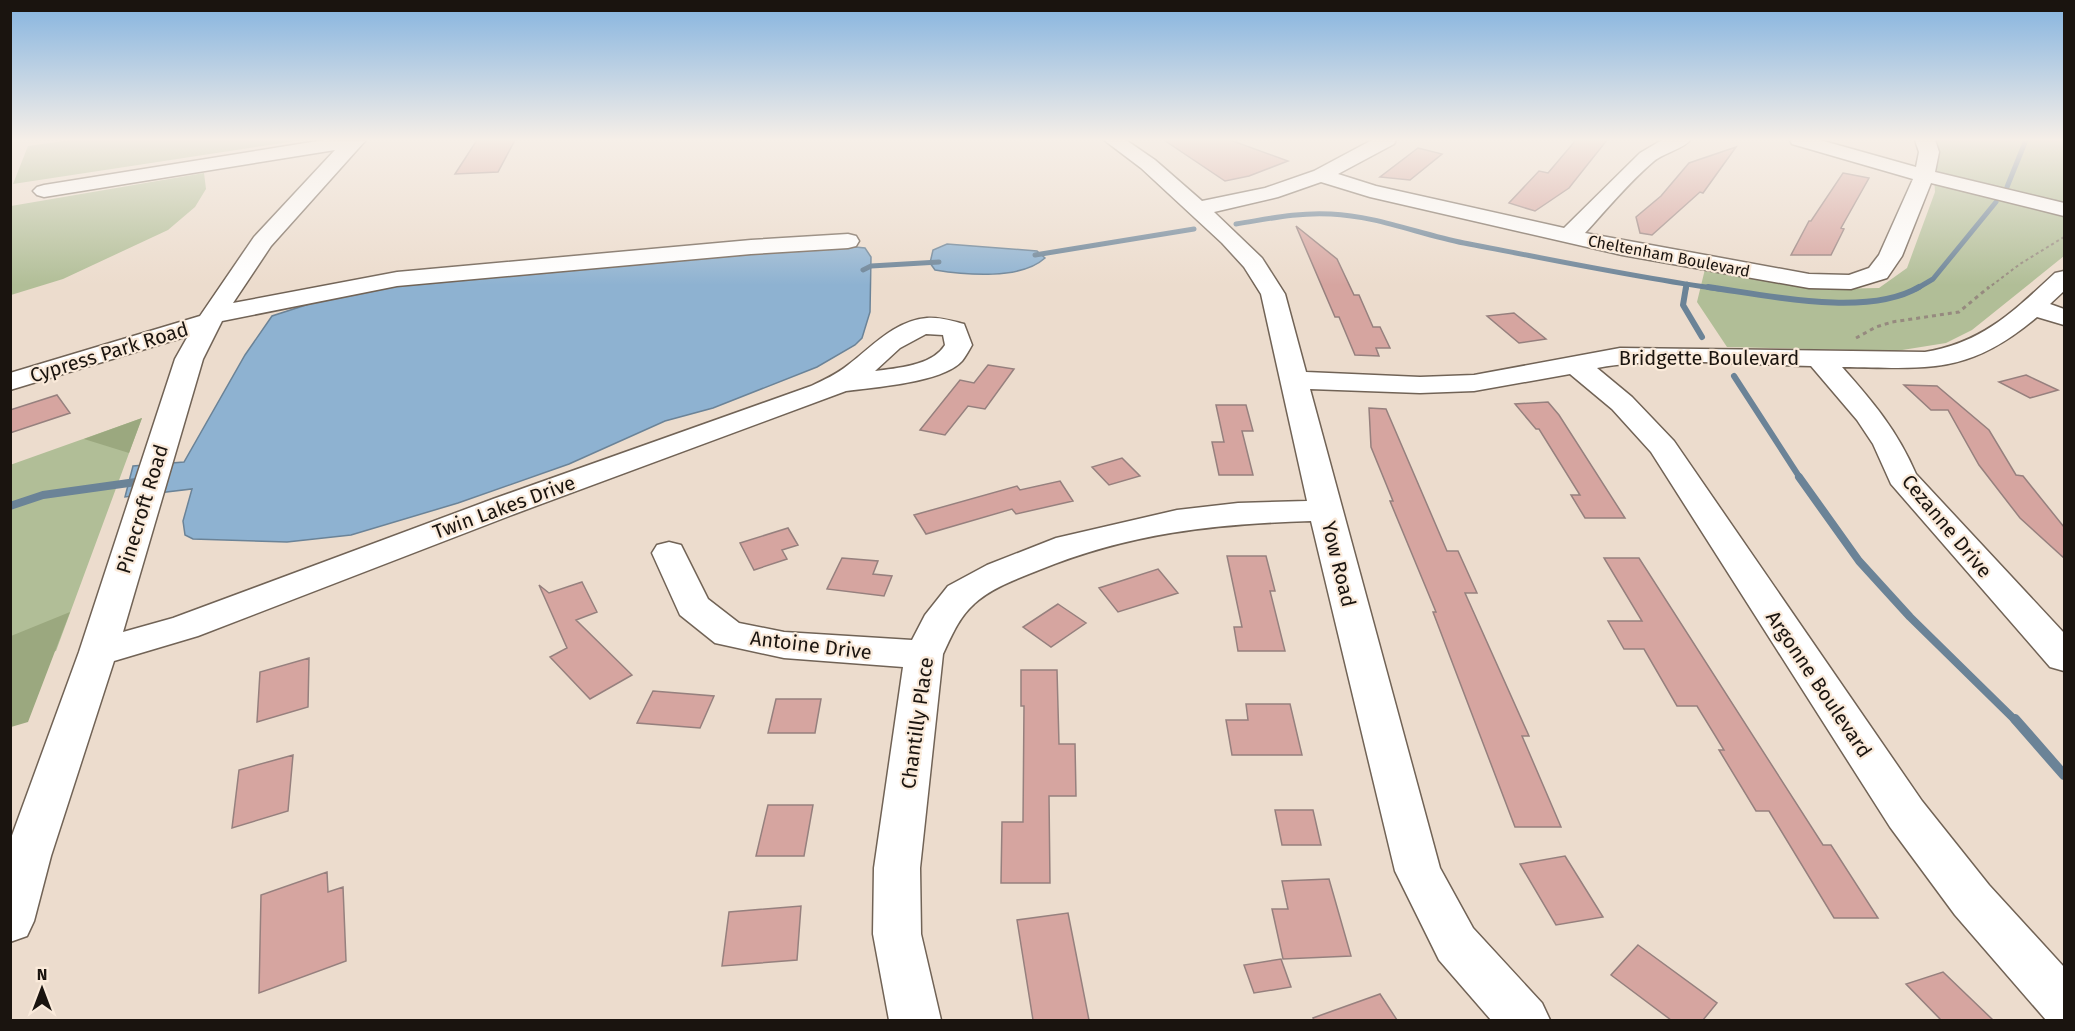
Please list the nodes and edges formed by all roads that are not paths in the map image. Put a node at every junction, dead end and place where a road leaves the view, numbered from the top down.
1 (68, 188) edge
2 (312, 188) edge
3 (1174, 188) edge
4 (1282, 188) edge
5 (1359, 188) edge
6 (1616, 188) edge
7 (1919, 188) edge
8 (1975, 188) edge
9 (44, 191) dead end
10 (1197, 209) junction
11 (2064, 209) edge
12 (1569, 236) junction
13 (848, 241) dead end
14 (2064, 278) edge
15 (2032, 307) junction
16 (2064, 317) edge
17 (211, 318) junction
18 (1819, 358) junction
19 (1576, 365) junction
20 (1294, 380) junction
21 (10, 382) edge
22 (841, 383) junction
23 (1325, 510) junction
24 (669, 553) dead end
25 (98, 652) junction
26 (924, 654) junction
27 (2064, 657) edge
28 (10, 921) edge
29 (2064, 1003) edge
30 (915, 1020) edge
31 (1524, 1020) edge

1 - 9 street
2 - 17 street, Pinecroft Road
3 - 10 street, Yow Road
4 - 10 street
5 - 12 street, Cheltenham Boulevard
6 - 12 street
7 - 12 street, Cheltenham Boulevard
8 - 11 street
10 - 20 street, Yow Road
13 - 17 street
14 - 15 street, Bridgette Boulevard
15 - 16 street
15 - 18 street, Bridgette Boulevard
17 - 21 street, Cypress Park Road
17 - 25 street, Pinecroft Road
18 - 19 street, Bridgette Boulevard
18 - 27 street, Cezanne Drive
19 - 20 street, Bridgette Boulevard
19 - 29 street, Argonne Boulevard
20 - 23 street, Yow Road
22 - 22 street, Twin Lakes Drive
22 - 25 street, Twin Lakes Drive
23 - 26 street, Chantilly Place
23 - 31 street, Yow Road
24 - 26 street, Antoine Drive
25 - 28 street, Pinecroft Road
26 - 30 street, Chantilly Place

